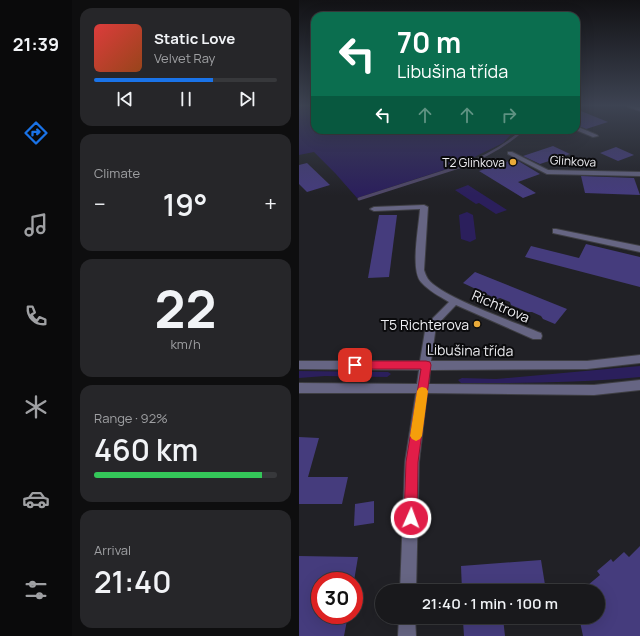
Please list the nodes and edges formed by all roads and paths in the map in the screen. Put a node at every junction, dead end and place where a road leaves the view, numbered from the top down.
1 (510, 153) dead end
2 (640, 174) edge
3 (374, 209) dead end
4 (557, 231) dead end
5 (640, 249) edge
6 (455, 301) junction
7 (537, 336) dead end
8 (640, 359) edge
9 (299, 365) edge
10 (426, 365) junction
11 (640, 384) edge
12 (299, 388) edge
13 (423, 390) junction
14 (408, 584) edge
15 (407, 624) edge
16 (407, 636) edge

1 - 2 street, Glinkova
3 - 6 street, Richtrova
4 - 5 street
6 - 7 street, Richtrova
6 - 10 street, Richtrova
8 - 10 street, Libušina třída
9 - 10 street, Libušina třída
10 - 13 street, Richtrova
11 - 13 street
12 - 13 street
13 - 14 street, Richtrova
15 - 16 street

